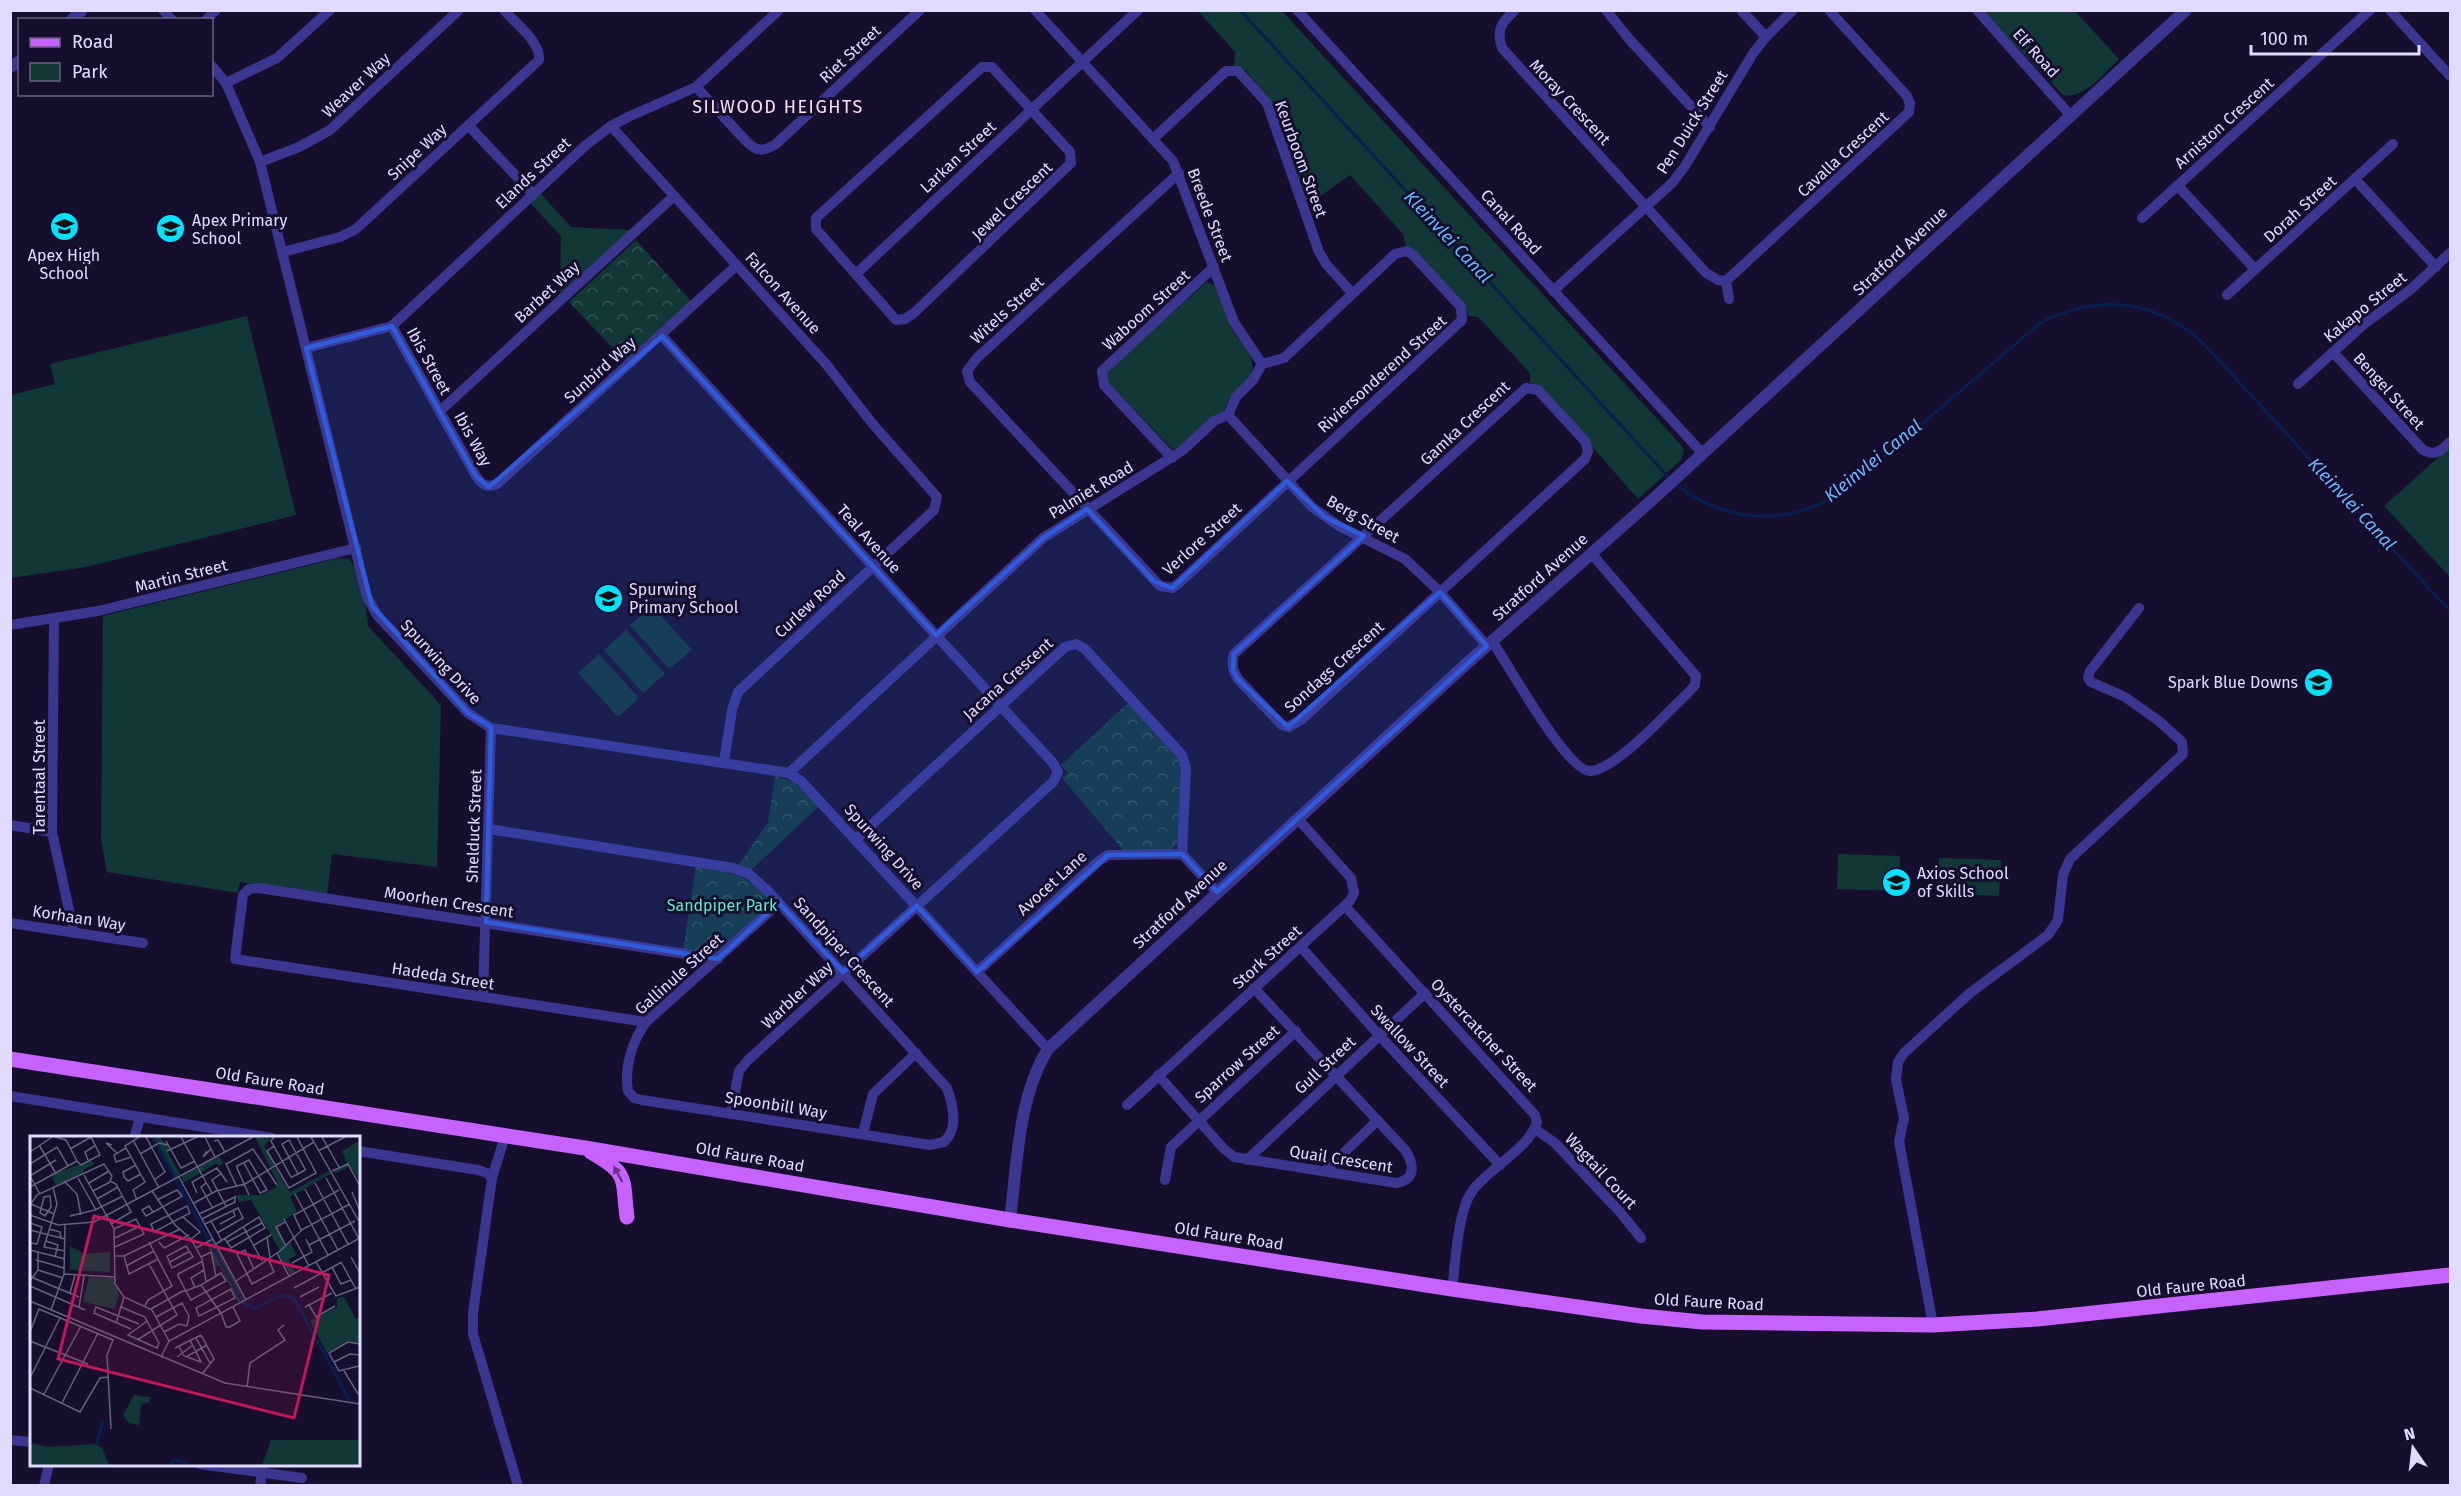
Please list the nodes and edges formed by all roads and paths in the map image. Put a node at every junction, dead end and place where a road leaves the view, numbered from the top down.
1 (330, 10) edge
2 (459, 10) edge
3 (504, 10) edge
4 (779, 10) edge
5 (920, 10) edge
6 (1035, 10) edge
7 (1138, 10) edge
8 (1297, 10) edge
9 (1515, 10) edge
10 (1606, 10) edge
11 (1741, 10) edge
12 (1793, 10) edge
13 (1829, 10) edge
14 (1977, 10) edge
15 (2186, 10) edge
16 (2370, 10) edge
17 (2390, 10) edge
18 (1766, 37) junction
19 (1082, 61) junction
20 (213, 67) edge
21 (2451, 76) edge
22 (226, 83) junction
23 (696, 87) junction
24 (1032, 108) junction
25 (2072, 116) junction
26 (469, 126) junction
27 (611, 126) junction
28 (1710, 127) junction
29 (1153, 139) junction
30 (2393, 144) dead end
31 (260, 162) junction
32 (1179, 173) junction
33 (2355, 179) junction
34 (2178, 186) junction
35 (533, 194) junction
36 (674, 196) junction
37 (1647, 208) junction
38 (2142, 218) dead end
39 (283, 252) junction
40 (2451, 253) edge
41 (737, 265) junction
42 (1214, 267) junction
43 (2436, 267) junction
44 (2255, 269) junction
45 (856, 274) junction
46 (1726, 281) junction
47 (1553, 291) junction
48 (1352, 293) junction
49 (2227, 295) dead end
50 (1729, 299) dead end
51 (392, 326) junction
52 (662, 336) junction
53 (306, 348) junction
54 (2333, 352) junction
55 (1262, 364) junction
56 (2298, 384) dead end
57 (440, 411) junction
58 (1228, 415) junction
59 (2451, 442) edge
60 (1703, 454) junction
61 (1172, 458) junction
62 (480, 482) joint
63 (1287, 482) junction
64 (927, 484) joint
65 (1087, 510) junction
66 (1364, 536) junction
67 (356, 548) junction
68 (1591, 553) junction
69 (874, 566) junction
70 (1440, 592) junction
71 (2139, 608) dead end
72 (54, 619) junction
73 (10, 626) edge
74 (936, 635) junction
75 (1490, 643) junction
76 (1001, 705) junction
77 (491, 728) junction
78 (724, 762) junction
79 (1053, 763) joint
80 (789, 773) junction
81 (1298, 819) junction
82 (10, 825) edge
83 (489, 829) junction
84 (52, 831) junction
85 (856, 839) junction
86 (1182, 854) junction
87 (1217, 892) junction
88 (779, 903) junction
89 (917, 906) junction
90 (1345, 906) junction
91 (486, 922) junction
92 (10, 923) edge
93 (74, 933) junction
94 (143, 943) dead end
95 (1300, 947) junction
96 (235, 959) joint
97 (717, 959) junction
98 (843, 972) junction
99 (977, 972) junction
100 (1254, 988) junction
101 (1425, 993) junction
102 (483, 997) junction
103 (646, 1022) junction
104 (1296, 1031) junction
105 (1379, 1035) junction
106 (1048, 1048) junction
107 (916, 1053) junction
108 (10, 1059) edge
109 (1158, 1075) junction
110 (1336, 1075) junction
111 (627, 1084) joint
112 (10, 1096) edge
113 (1127, 1105) dead end
114 (730, 1113) junction
115 (140, 1118) junction
116 (1198, 1120) junction
117 (1378, 1120) junction
118 (1535, 1129) junction
119 (863, 1133) junction
120 (134, 1136) edge
121 (265, 1136) edge
122 (505, 1136) junction
123 (930, 1145) joint
124 (585, 1148) junction
125 (360, 1151) edge
126 (1247, 1160) junction
127 (1500, 1165) junction
128 (1326, 1170) junction
129 (492, 1179) junction
130 (1165, 1180) dead end
131 (627, 1217) dead end
132 (1010, 1220) junction
133 (1641, 1238) dead end
134 (2451, 1275) edge
135 (1452, 1289) junction
136 (1933, 1325) junction
137 (10, 1440) edge
138 (30, 1442) edge
139 (49, 1466) edge
140 (225, 1466) edge
141 (263, 1469) edge
142 (302, 1478) dead end
143 (44, 1485) edge
144 (260, 1485) edge
145 (518, 1485) edge

1 - 22 street
2 - 31 street, Weaver Way
3 - 26 street, Snipe Way
4 - 23 street, Elands Street
5 - 23 street, Riet Street
6 - 19 street, Breede Street
7 - 19 street, Larkan Street
8 - 47 street, Canal Road
9 - 37 street, Moray Crescent
10 - 28 street
11 - 18 street
12 - 18 street, Pen Duick Street
13 - 46 street, Cavalla Crescent
14 - 25 street, Elf Road
15 - 25 street, Stratford Avenue
16 - 34 street, Arniston Crescent
17 - 21 street
18 - 28 street, Pen Duick Street
19 - 24 street, Larkan Street
19 - 29 street, Breede Street
20 - 22 street, Spurwing Drive
22 - 31 street, Spurwing Drive
23 - 27 street, Elands Street
24 - 45 street, Larkan Street
24 - 45 street, Jewel Crescent
24 - 45 street, Jewel Crescent
25 - 60 street, Stratford Avenue
26 - 35 street
26 - 39 street, Snipe Way
27 - 35 street, Elands Street
27 - 36 street, Falcon Avenue
28 - 37 street, Pen Duick Street
29 - 32 street, Breede Street
29 - 48 street, Keurboom Street
30 - 33 street, Dorah Street
31 - 39 street, Spurwing Drive
32 - 42 street, Breede Street
32 - 65 street, Witels Street
33 - 43 street
33 - 44 street, Dorah Street
34 - 38 street, Arniston Crescent
34 - 44 street, Arniston Crescent
35 - 51 street, Elands Street
36 - 41 street, Falcon Avenue
36 - 57 street, Barbet Way
37 - 46 street
37 - 47 street, Pen Duick Street
39 - 53 street, Spurwing Drive
40 - 43 street, Kakapo Street
41 - 52 street, Sunbird Way
41 - 64 street, Falcon Avenue
42 - 55 street, Breede Street
42 - 61 street, Waboom Street
43 - 54 street, Kakapo Street
44 - 49 street, Dorah Street
46 - 50 street
47 - 60 street, Canal Road
48 - 55 street
48 - 63 street, Riviersonderend Street
51 - 53 street, Elands Street
51 - 57 street, Ibis Street
52 - 62 street, Sunbird Way
52 - 69 street, Teal Avenue
53 - 67 street, Spurwing Drive
54 - 56 street, Kakapo Street
54 - 59 street, Bengel Street
55 - 58 street, Palmiet Road
57 - 62 street, Ibis Way
58 - 61 street, Palmiet Road
58 - 63 street, Berg Street
60 - 68 street, Stratford Avenue
61 - 65 street, Palmiet Road
63 - 65 street, Verlore Street
63 - 66 street, Berg Street
64 - 69 street, Curlew Road
65 - 74 street, Palmiet Road
66 - 70 street, Berg Street
66 - 70 street, Sondags Crescent
66 - 70 street, Gamka Crescent
67 - 72 street, Martin Street
67 - 77 street, Spurwing Drive
68 - 75 street, Stratford Avenue
68 - 75 street, Berg Street
69 - 74 street, Teal Avenue
69 - 78 street, Curlew Road
70 - 75 street, Berg Street
71 - 136 street
72 - 73 street, Martin Street
72 - 84 street, Tarentaal Street
74 - 76 street, Teal Avenue
74 - 80 street, Palmiet Road
75 - 81 street, Stratford Avenue
76 - 79 street, Teal Avenue
76 - 85 street, Jacana Crescent
76 - 86 street, Jacana Crescent
77 - 78 street, Spurwing Drive
77 - 83 street, Shelduck Street
78 - 80 street, Spurwing Drive
79 - 89 street, Warbler Way
80 - 85 street, Spurwing Drive
81 - 87 street, Stratford Avenue
81 - 90 street
82 - 84 street
83 - 88 street, Sandpiper Crescent
83 - 91 street, Shelduck Street
84 - 93 street, Tarentaal Street
85 - 89 street, Spurwing Drive
86 - 87 street
86 - 99 street, Avocet Lane
87 - 106 street, Stratford Avenue
88 - 97 street, Gallinule Street
88 - 98 street, Sandpiper Crescent
89 - 98 street, Warbler Way
89 - 99 street, Spurwing Drive
90 - 95 street, Stork Street
90 - 101 street, Oystercatcher Street
91 - 96 street, Moorhen Crescent
91 - 97 street, Moorhen Crescent
91 - 102 street, Shelduck Street
92 - 93 street, Korhaan Way
93 - 94 street, Korhaan Way
95 - 100 street, Stork Street
95 - 105 street, Swallow Street
96 - 102 street, Hadeda Street
97 - 103 street, Gallinule Street
98 - 107 street, Sandpiper Crescent
98 - 114 street, Warbler Way
99 - 106 street, Spurwing Drive
100 - 104 street, Quail Crescent
100 - 109 street, Stork Street
101 - 105 street, Gull Street
101 - 118 street, Oystercatcher Street
102 - 103 street, Hadeda Street
103 - 111 street, Gallinule Street
104 - 110 street, Quail Crescent
104 - 116 street, Sparrow Street
105 - 110 street, Gull Street
105 - 127 street, Swallow Street
106 - 132 street, Stratford Avenue
107 - 119 street
107 - 123 street, Sandpiper Crescent
108 - 122 main road, Old Faure Road
109 - 113 street, Stork Street
109 - 116 street, Quail Crescent
110 - 117 street, Quail Crescent
110 - 126 street, Gull Street
111 - 114 street, Spoonbill Way
112 - 115 street
114 - 119 street, Spoonbill Way
115 - 120 street
115 - 121 street
116 - 126 street, Quail Crescent
116 - 130 street, Sparrow Street
117 - 128 street
117 - 128 street, Quail Crescent
118 - 127 street
118 - 133 street, Wagtail Court
119 - 123 street, Spoonbill Way
122 - 124 main road, Old Faure Road
122 - 129 street
131 -> 124 main road
124 - 132 main road, Old Faure Road
125 - 129 street
126 - 128 street, Quail Crescent
127 - 135 street
129 - 145 street
132 - 135 main road, Old Faure Road
134 - 136 main road, Old Faure Road
135 - 136 main road, Old Faure Road
137 - 138 street
139 - 143 street
140 - 141 street
141 - 142 street
141 - 144 street

